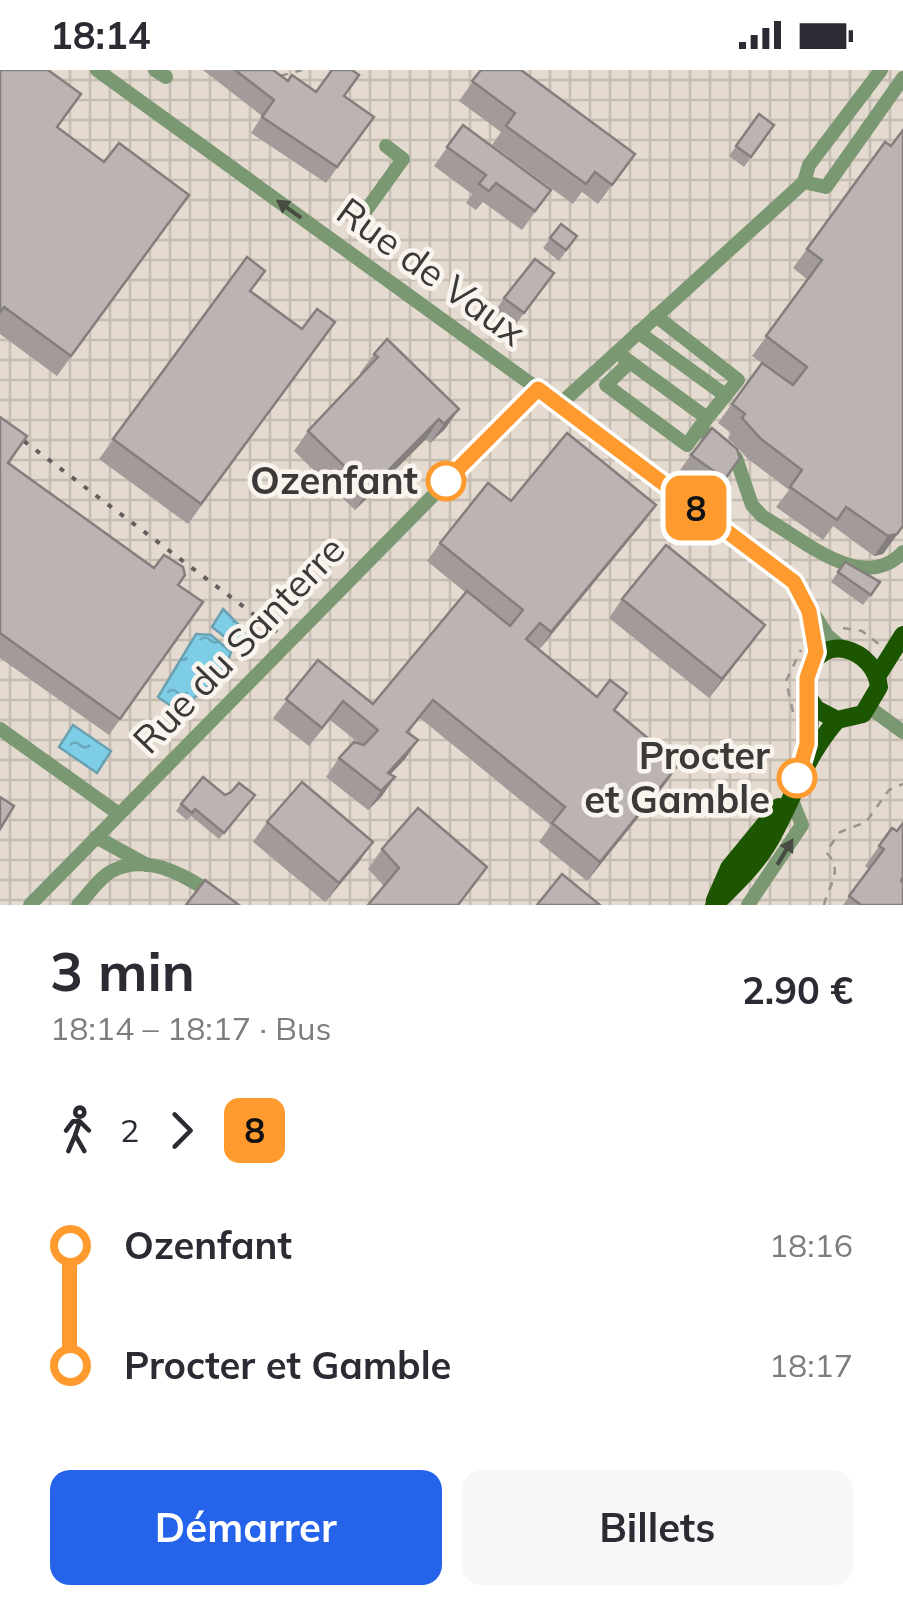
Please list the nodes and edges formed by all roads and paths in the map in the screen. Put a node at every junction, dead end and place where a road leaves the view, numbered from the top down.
1 (98, 70) edge
2 (302, 70) edge
3 (882, 70) edge
4 (274, 77) edge
5 (903, 78) edge
6 (386, 146) dead end
7 (804, 182) junction
8 (362, 216) dead end
9 (656, 316) junction
10 (638, 332) junction
11 (616, 352) junction
12 (630, 362) junction
13 (538, 389) junction
14 (726, 396) junction
15 (559, 405) junction
16 (703, 423) junction
17 (903, 552) edge
18 (809, 611) junction
19 (901, 636) edge
20 (844, 644) junction
21 (882, 646) junction
22 (816, 660) junction
23 (878, 676) junction
24 (809, 698) junction
25 (870, 708) junction
26 (836, 720) junction
27 (0, 730) edge
28 (903, 732) edge
29 (804, 762) junction
30 (903, 784) edge
31 (789, 795) junction
32 (119, 814) junction
33 (96, 837) junction
34 (147, 865) junction
35 (30, 905) edge
36 (78, 905) edge
37 (229, 905) edge
38 (714, 905) edge
39 (748, 905) edge
40 (824, 905) edge

13 -> 1 street, Rue de Vaux
2 - 4 path
3 - 7 street
5 - 7 street
6 - 8 street
7 - 9 street
9 - 10 street
9 - 14 street
10 - 11 street
10 - 14 street
11 - 12 street
11 - 15 street
12 - 16 street
12 - 16 street
13 - 15 street, Rue de Vaux
13 - 32 street, Rue du Santerre
14 - 16 street
15 - 18 street, Rue de Vaux
16 - 17 street
18 - 20 street, Rue de Vaux
18 - 22 street, Rue de Vaux
19 - 21 main road
19 - 23 main road
20 - 21 main road
20 - 21 path
20 - 22 main road
20 - 23 main road
22 - 24 main road
23 - 25 main road
24 - 26 main road
24 - 29 main road
25 - 26 main road
25 - 28 street
26 - 29 main road
27 - 32 street
29 - 31 main road
30 - 40 path
31 - 38 main road
39 -> 31 street
32 - 33 street, Rue du Santerre
33 - 34 street
33 - 35 street, Rue du Santerre
34 - 36 street
34 - 37 street

